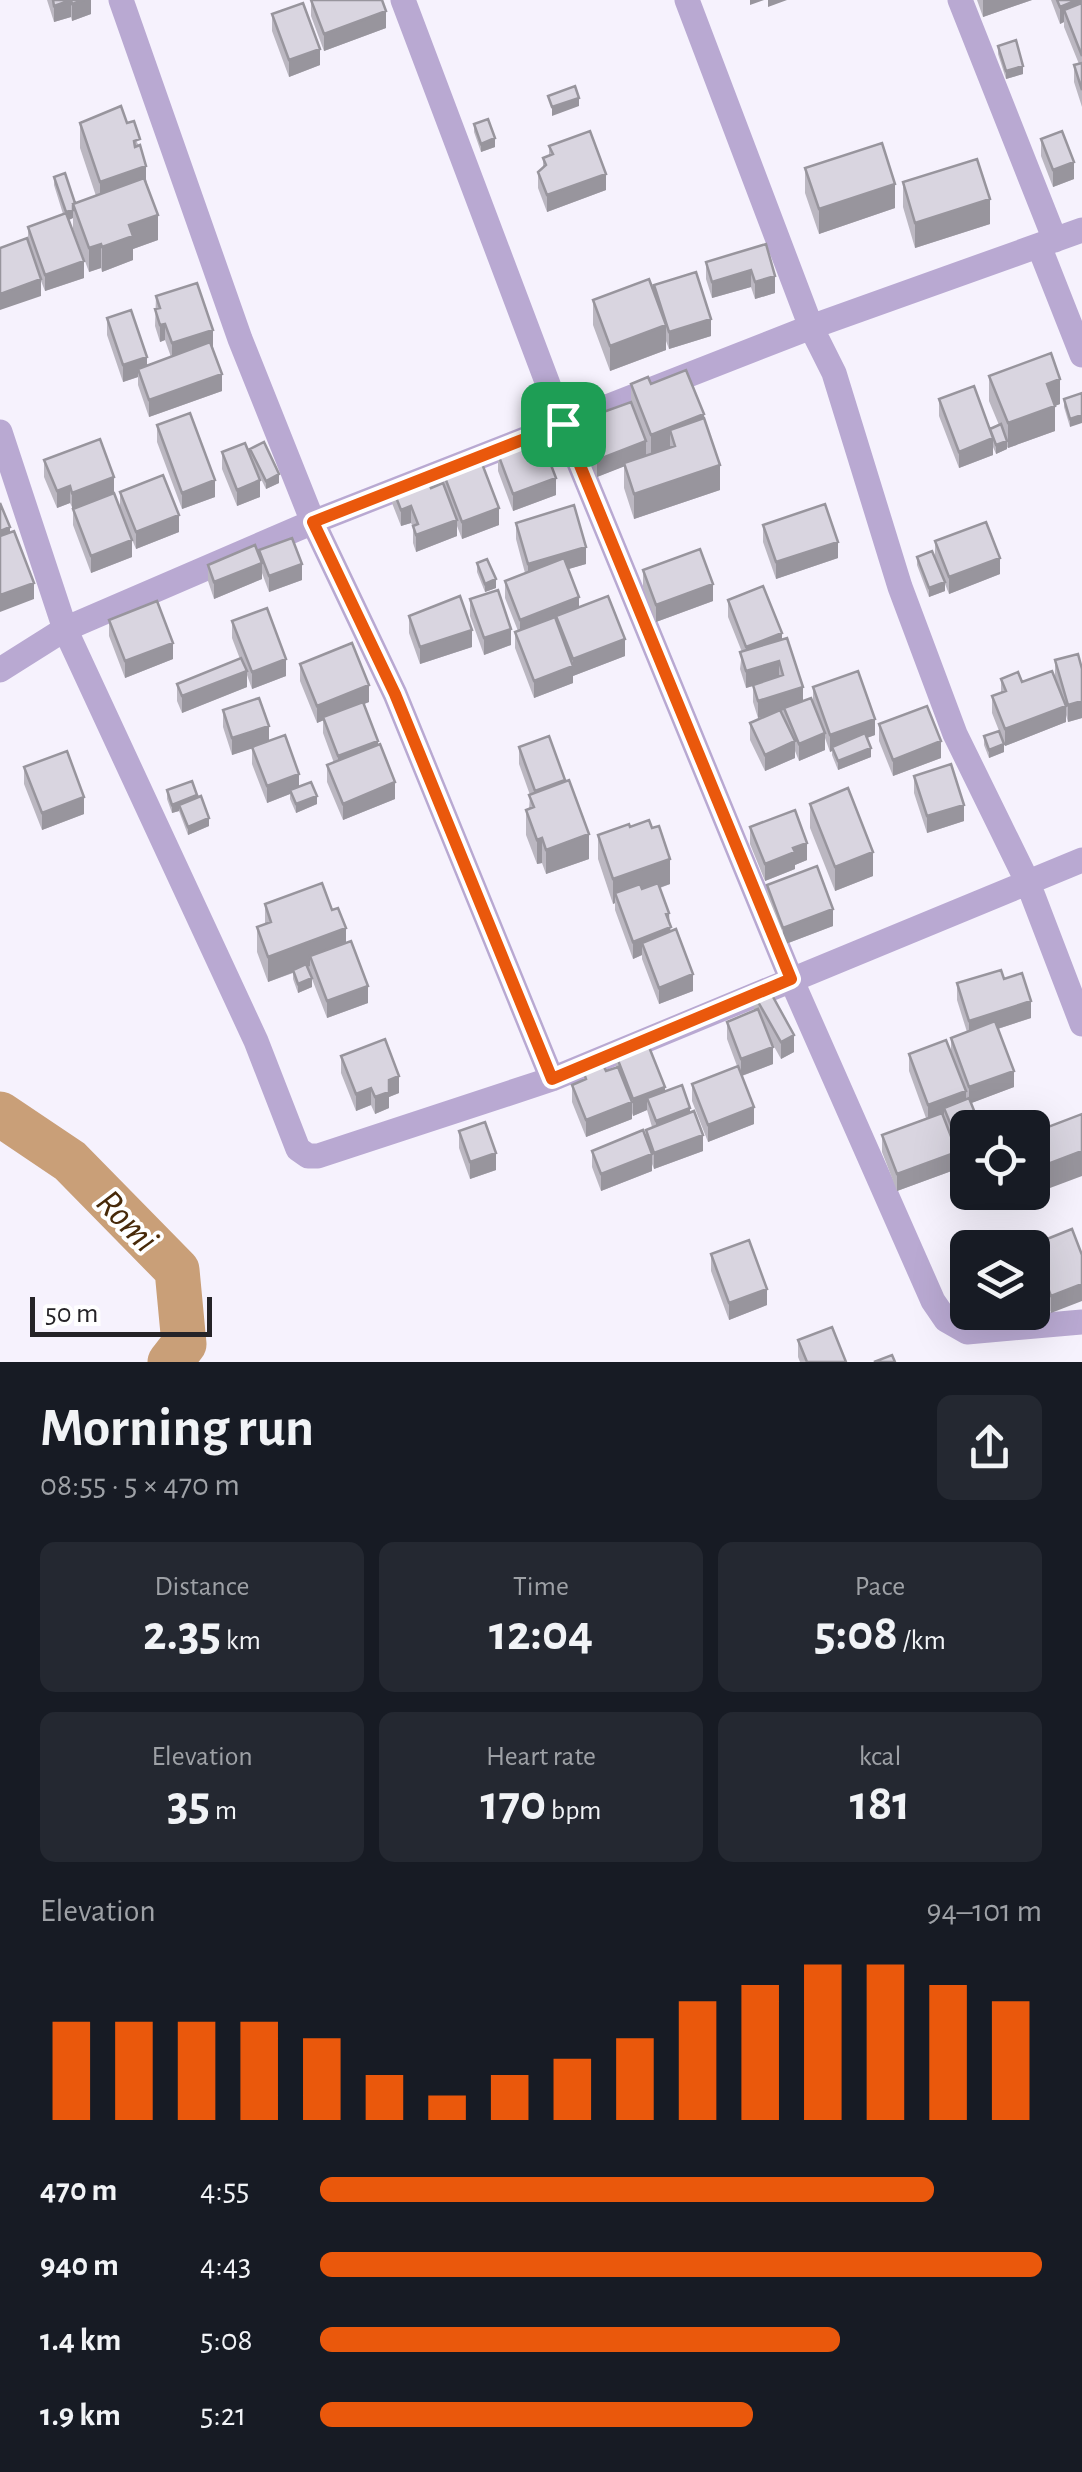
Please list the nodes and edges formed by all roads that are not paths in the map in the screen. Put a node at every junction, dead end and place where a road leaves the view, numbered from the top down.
1 (121, 0) edge
2 (403, 0) edge
3 (687, 0) edge
4 (960, 0) edge
5 (1082, 230) edge
6 (1047, 243) junction
7 (811, 327) junction
8 (1082, 355) edge
9 (563, 424) junction
10 (0, 432) edge
11 (313, 522) junction
12 (65, 629) junction
13 (0, 670) edge
14 (1082, 860) edge
15 (1028, 883) junction
16 (791, 979) junction
17 (1082, 1024) edge
18 (552, 1079) junction
19 (1082, 1322) edge

1 - 11 street
2 - 9 street
3 - 7 street
4 - 6 street
5 - 6 street
6 - 7 street
6 - 8 street
7 - 9 street
7 - 15 street
9 - 11 street
9 - 16 street
10 - 12 street
11 - 12 street
11 - 18 street
12 - 13 street
12 - 18 street
14 - 15 street
15 - 16 street
15 - 17 street
16 - 18 street
16 - 19 street

